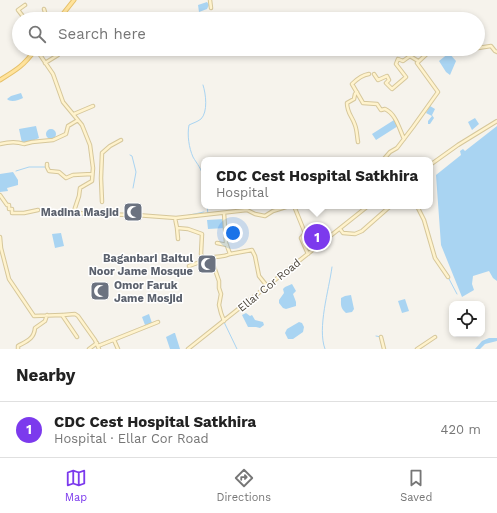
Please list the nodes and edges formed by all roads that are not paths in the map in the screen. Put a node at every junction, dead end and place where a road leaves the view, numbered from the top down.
1 (74, 0) edge
2 (210, 0) edge
3 (25, 5) dead end
4 (211, 8) dead end
5 (44, 9) dead end
6 (20, 12) edge
7 (45, 12) edge
8 (64, 12) edge
9 (485, 47) edge
10 (497, 52) edge
11 (31, 56) edge
12 (40, 56) edge
13 (56, 56) edge
14 (424, 56) edge
15 (418, 62) junction
16 (45, 63) junction
17 (369, 74) dead end
18 (374, 74) dead end
19 (0, 78) edge
20 (358, 92) junction
21 (93, 106) dead end
22 (74, 114) junction
23 (78, 120) junction
24 (497, 121) edge
25 (404, 138) junction
26 (121, 140) dead end
27 (358, 142) dead end
28 (0, 144) edge
29 (386, 157) edge
30 (433, 163) edge
31 (47, 166) dead end
32 (92, 174) junction
33 (0, 195) edge
34 (102, 202) dead end
35 (279, 209) edge
36 (295, 209) edge
37 (364, 209) edge
38 (387, 209) edge
39 (418, 209) edge
40 (38, 210) dead end
41 (69, 211) dead end
42 (74, 211) junction
43 (224, 213) junction
44 (175, 218) junction
45 (177, 228) junction
46 (340, 229) junction
47 (0, 237) edge
48 (178, 238) dead end
49 (217, 243) dead end
50 (227, 245) junction
51 (230, 254) junction
52 (308, 254) junction
53 (211, 258) junction
54 (204, 261) junction
55 (189, 266) dead end
56 (448, 277) dead end
57 (267, 286) junction
58 (47, 315) junction
59 (62, 315) junction
60 (224, 321) junction
61 (158, 322) dead end
62 (77, 337) dead end
63 (381, 337) dead end
64 (435, 337) dead end
65 (114, 340) junction
66 (98, 346) edge
67 (18, 349) edge
68 (89, 349) edge
69 (118, 349) edge
70 (188, 349) edge
71 (384, 349) edge
72 (417, 349) edge

1 - 8 main road
2 - 4 street
3 - 6 street
5 - 7 street
9 - 10 street
11 - 19 main road
12 - 16 street
13 - 16 street
14 - 15 street
15 - 18 street
15 - 25 street
16 - 22 street
17 - 20 street
20 - 25 street
20 - 27 street
21 - 22 street
22 - 23 street
23 - 28 street
23 - 32 street
24 - 30 street
25 - 29 street
26 - 34 street
31 - 32 street
32 - 42 street
33 - 40 street
35 - 43 street
36 - 52 street
37 - 46 street, Ellar Cor Road
38 - 46 street
39 - 56 street
41 - 42 street
42 - 44 street
43 - 44 street
43 - 50 street
44 - 45 street
45 - 48 street
45 - 54 street
46 - 52 street, Ellar Cor Road
47 - 58 street
49 - 50 street
50 - 51 street
51 - 53 street
51 - 57 street
52 - 57 street, Ellar Cor Road
53 - 54 street
53 - 60 street
54 - 55 street
57 - 60 street, Ellar Cor Road
58 - 59 street
58 - 67 street
59 - 62 street
59 - 66 street
60 - 70 street, Ellar Cor Road
61 - 65 street
63 - 71 street
64 - 72 street
65 - 66 street
65 - 69 street
66 - 68 street

